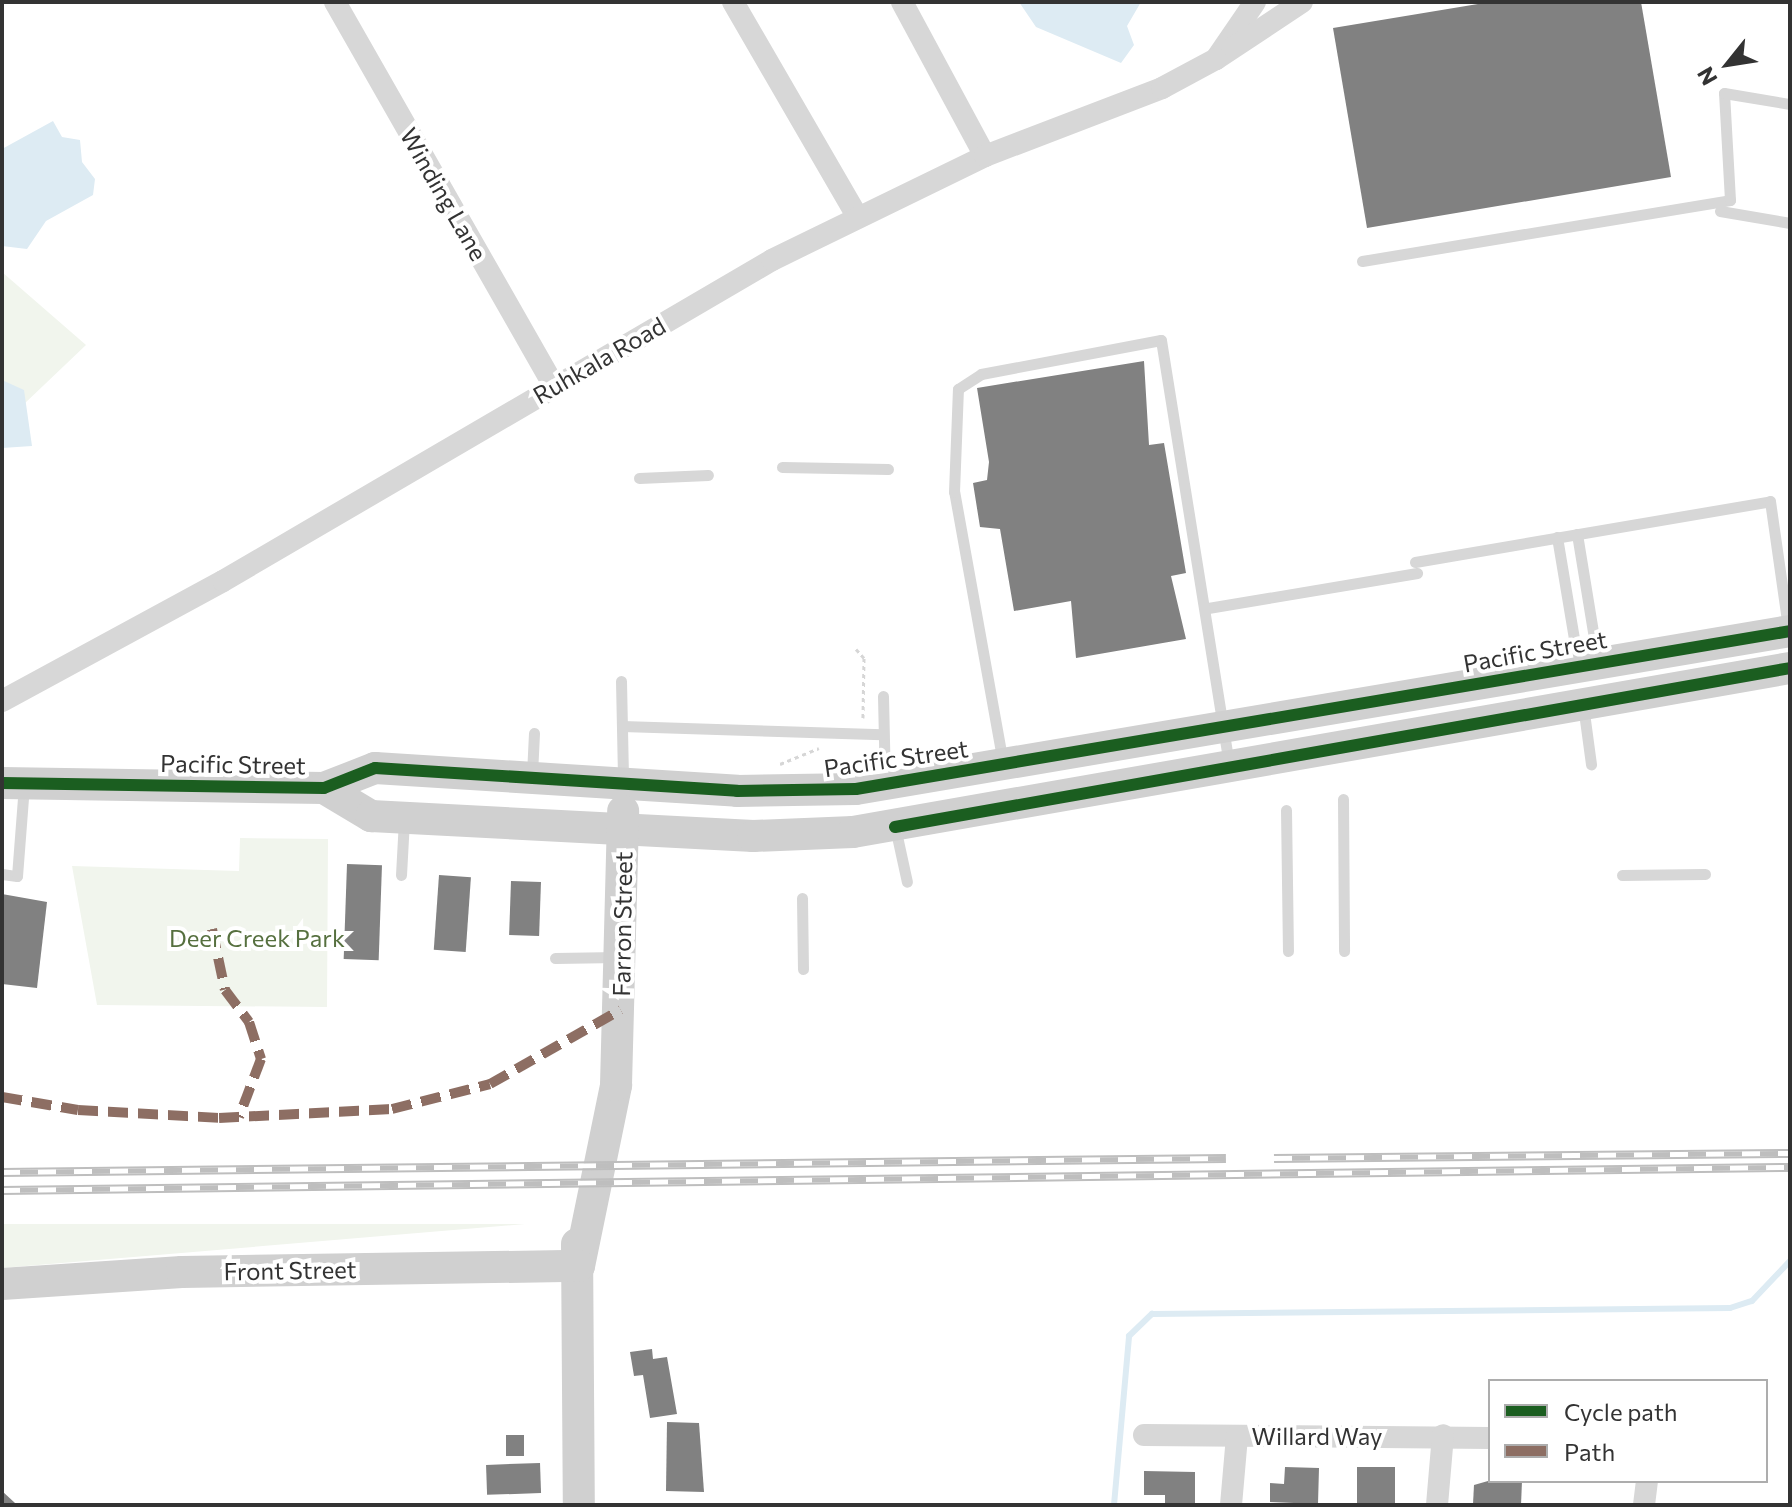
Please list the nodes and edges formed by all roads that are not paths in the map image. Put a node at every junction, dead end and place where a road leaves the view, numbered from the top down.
1 (335, 2) edge
2 (733, 2) edge
3 (902, 2) edge
4 (1255, 2) edge
5 (1302, 2) edge
6 (1216, 59) junction
7 (1790, 104) edge
8 (985, 156) junction
9 (1720, 211) dead end
10 (857, 216) junction
11 (1790, 223) edge
12 (1362, 261) dead end
13 (554, 386) junction
14 (782, 467) dead end
15 (888, 469) dead end
16 (708, 475) dead end
17 (639, 478) dead end
18 (1577, 534) junction
19 (1557, 537) junction
20 (1208, 608) junction
21 (1789, 631) edge
22 (1589, 664) junction
23 (1790, 668) edge
24 (621, 681) dead end
25 (883, 696) dead end
26 (2, 701) edge
27 (1583, 705) junction
28 (1464, 725) junction
29 (622, 726) junction
30 (1221, 729) junction
31 (534, 733) dead end
32 (882, 734) junction
33 (1003, 764) junction
34 (1591, 764) dead end
35 (1231, 771) junction
36 (532, 778) junction
37 (623, 782) junction
38 (13, 783) edge
39 (885, 784) junction
40 (324, 788) junction
41 (1343, 799) dead end
42 (1286, 810) dead end
43 (404, 818) junction
44 (895, 827) junction
45 (623, 830) junction
46 (2, 874) edge
47 (1705, 874) dead end
48 (401, 875) dead end
49 (1622, 875) dead end
50 (907, 882) dead end
51 (802, 898) dead end
52 (1288, 951) dead end
53 (1344, 951) dead end
54 (623, 957) junction
55 (555, 958) dead end
56 (803, 969) dead end
57 (579, 1266) junction
58 (2, 1284) edge
59 (1144, 1435) dead end
60 (1443, 1435) junction
61 (1237, 1436) junction
62 (1488, 1438) edge
63 (1647, 1483) edge
64 (579, 1505) edge
65 (1231, 1505) edge
66 (1437, 1505) edge
67 (1644, 1505) edge

1 - 13 street, Winding Lane
2 - 10 street
3 - 8 street
4 - 6 street, Ruhkala Road
5 - 6 street, Ruhkala Road
6 - 8 street, Ruhkala Road
7 - 12 lane
8 - 10 street, Ruhkala Road
9 - 11 lane
10 - 13 street, Ruhkala Road
13 - 26 street, Ruhkala Road
14 - 15 lane
16 - 17 lane
18 - 19 lane
18 - 21 lane
18 - 22 lane
19 - 20 lane
19 - 22 lane
20 - 30 lane
20 - 33 lane
21 - 22 main road, Pacific Street
22 - 28 main road
22 - 30 main road, Pacific Street
23 - 27 main road, Pacific Street
24 - 29 lane
25 - 32 lane
27 - 28 main road, Pacific Street
27 - 34 lane
28 - 35 main road, Pacific Street
29 - 32 lane
29 - 37 lane
30 - 33 main road, Pacific Street
30 - 35 lane
31 - 36 lane
32 - 39 lane
33 - 39 main road, Pacific Street
35 - 44 main road, Pacific Street
36 - 37 main road, Pacific Street
36 - 40 main road, Pacific Street
37 - 39 main road, Pacific Street
37 - 45 main road, Farron Street
38 - 40 main road, Pacific Street
38 - 46 lane
40 - 43 main road, Pacific Street
41 - 53 lane
42 - 52 lane
43 - 45 main road, Pacific Street
43 - 48 lane
44 - 45 main road, Pacific Street
44 - 50 lane
45 - 54 main road, Farron Street
47 - 49 lane
51 - 56 lane
54 - 55 lane
54 - 57 main road, Farron Street
57 - 58 main road, Front Street
57 - 64 main road, Farron Street
59 - 61 street, Willard Way
60 - 61 street, Willard Way
60 - 62 street, Willard Way
60 - 66 street
61 - 65 street
63 - 67 street

